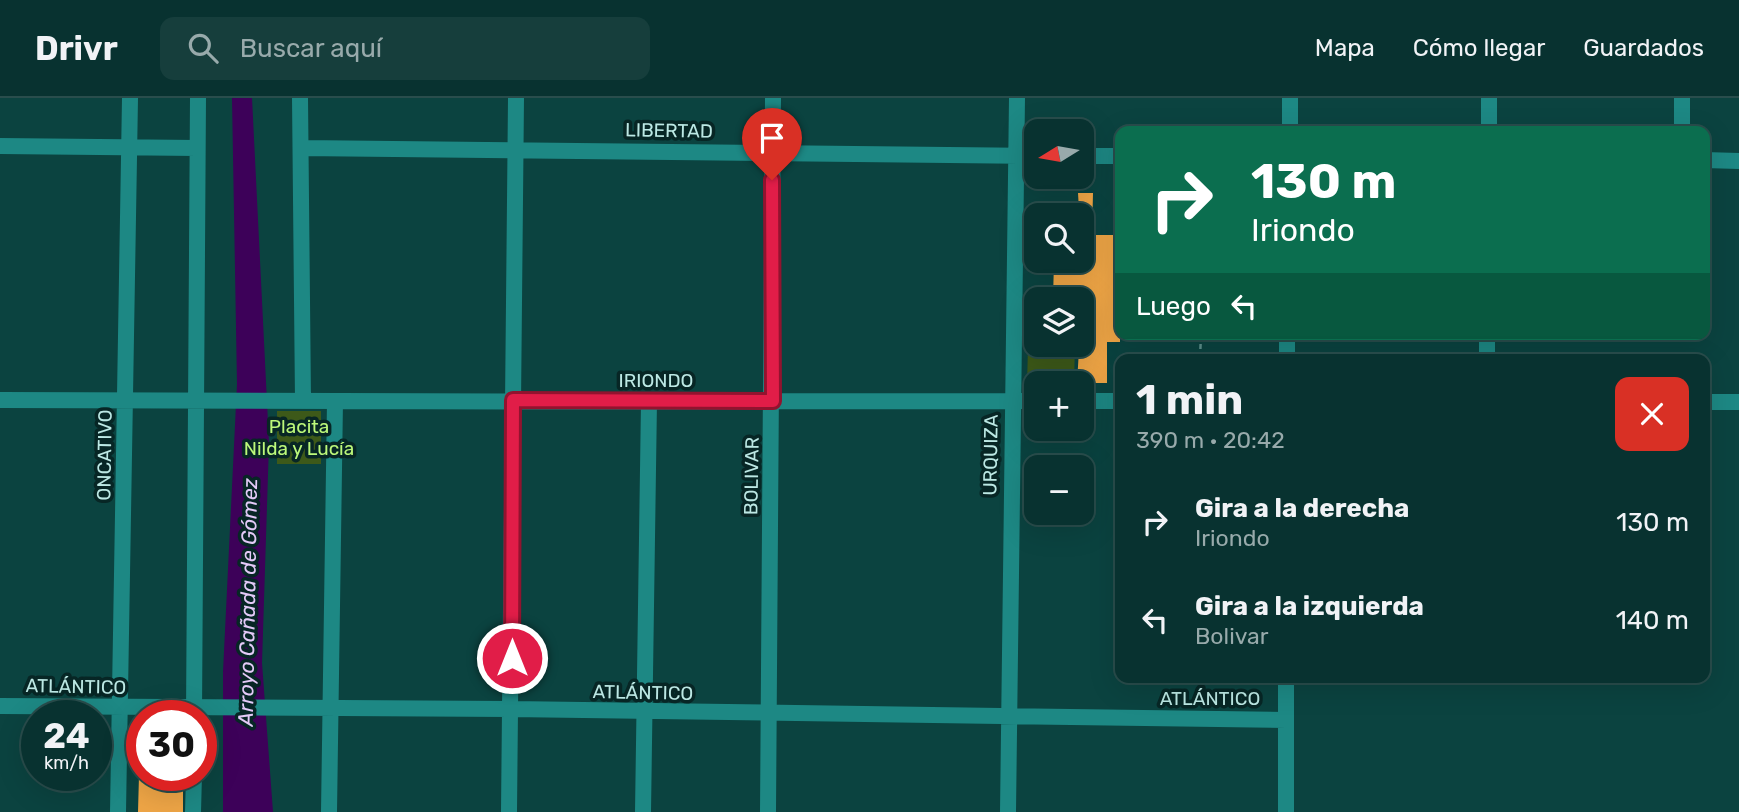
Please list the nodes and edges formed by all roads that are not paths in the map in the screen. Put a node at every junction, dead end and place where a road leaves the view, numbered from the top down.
1 (130, 98) edge
2 (198, 98) edge
3 (300, 98) edge
4 (516, 98) edge
5 (773, 98) edge
6 (1017, 98) edge
7 (1290, 98) edge
8 (1489, 98) edge
9 (1682, 98) edge
10 (1290, 126) edge
11 (1489, 126) edge
12 (1682, 126) edge
13 (0, 146) edge
14 (130, 147) junction
15 (198, 148) junction
16 (301, 148) junction
17 (515, 149) junction
18 (772, 152) junction
19 (1016, 156) junction
20 (1024, 156) edge
21 (1094, 156) edge
22 (1115, 156) edge
23 (1710, 160) edge
24 (1739, 161) edge
25 (0, 400) edge
26 (513, 400) junction
27 (126, 401) junction
28 (303, 401) junction
29 (335, 401) junction
30 (649, 401) junction
31 (773, 401) junction
32 (1012, 401) junction
33 (1024, 401) edge
34 (1094, 401) edge
35 (1115, 401) edge
36 (1710, 402) edge
37 (1739, 402) edge
38 (196, 403) junction
39 (1286, 683) edge
40 (198, 700) edge
41 (0, 706) edge
42 (330, 707) junction
43 (120, 708) junction
44 (126, 708) edge
45 (511, 709) junction
46 (217, 710) edge
47 (644, 713) junction
48 (769, 715) junction
49 (1008, 718) junction
50 (1286, 720) junction
51 (194, 791) edge
52 (118, 812) edge
53 (193, 812) edge
54 (329, 812) edge
55 (509, 812) edge
56 (643, 812) edge
57 (768, 812) edge
58 (1008, 812) edge
59 (1286, 812) edge

1 - 14 street, ONCATIVO
2 - 15 street
3 - 16 street
4 - 17 street
5 - 18 street, BOLIVAR
6 - 19 street, URQUIZA
7 - 10 street
8 - 11 street
9 - 12 street
13 - 14 street
14 - 15 street
14 - 27 street, ONCATIVO
15 - 38 street
16 - 17 street, LIBERTAD
16 - 28 street
17 - 18 street, LIBERTAD
17 - 26 street
18 - 19 street, LIBERTAD
18 - 31 street, BOLIVAR
19 - 20 street, LIBERTAD
19 - 32 street, URQUIZA
21 - 22 street
23 - 24 street
25 - 27 street
26 - 29 street, IRIONDO
26 - 30 street, IRIONDO
26 - 45 street
27 - 38 street
27 - 43 street, ONCATIVO
28 - 29 street, IRIONDO
28 - 38 street, IRIONDO
29 - 42 street
30 - 31 street, IRIONDO
30 - 47 street
31 - 32 street, IRIONDO
31 - 48 street, BOLIVAR
32 - 33 street, IRIONDO
32 - 49 street, URQUIZA
34 - 35 street
36 - 37 street
38 - 40 street
39 - 50 street
41 - 43 street, ATLÁNTICO
42 - 45 street, ATLÁNTICO
42 - 46 street, ATLÁNTICO
42 - 54 street
43 - 44 street, ATLÁNTICO
43 - 52 street, ONCATIVO
45 - 47 street, ATLÁNTICO
45 - 55 street
47 - 48 street, ATLÁNTICO
47 - 56 street
48 - 49 street, ATLÁNTICO
48 - 57 street, BOLIVAR
49 - 50 street, ATLÁNTICO
49 - 58 street, URQUIZA
50 - 59 street
51 - 53 street

